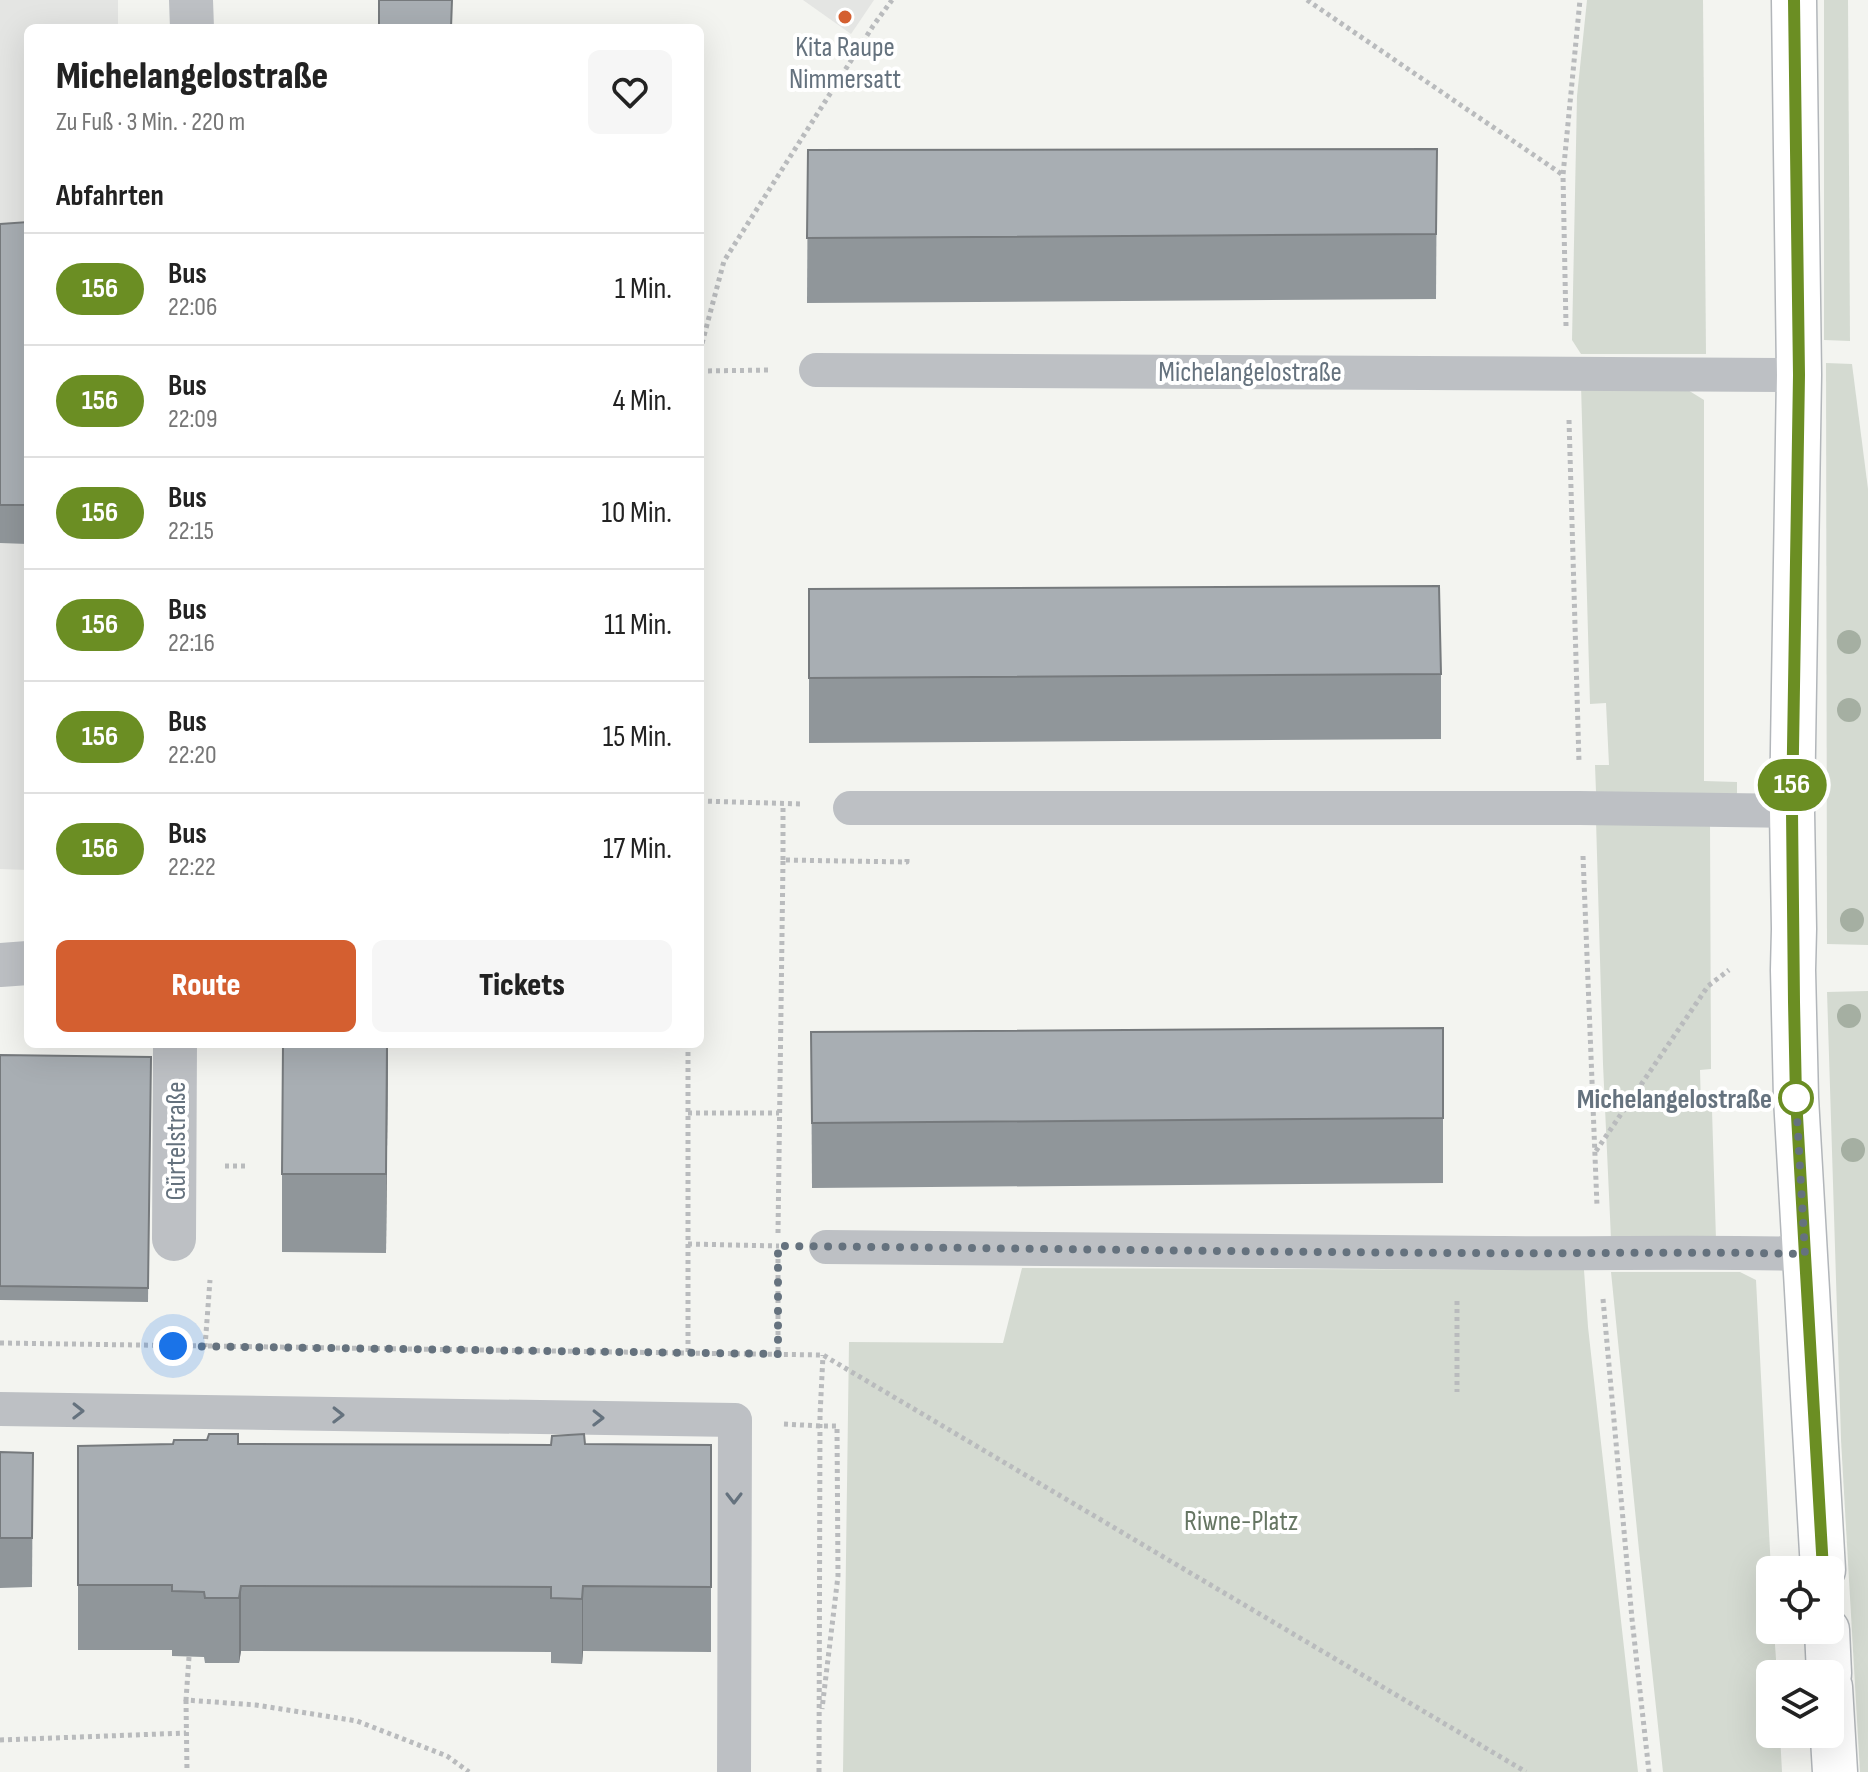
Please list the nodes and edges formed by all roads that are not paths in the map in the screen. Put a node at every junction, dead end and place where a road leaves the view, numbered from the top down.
1 (191, 0) edge
2 (1794, 0) edge
3 (192, 24) edge
4 (816, 370) road end
5 (1799, 375) junction
6 (850, 808) road end
7 (1792, 811) junction
8 (175, 1048) edge
9 (174, 1239) dead end
10 (826, 1247) road end
11 (1805, 1254) junction
12 (0, 1409) edge
13 (1822, 1556) edge
14 (1834, 1748) edge
15 (734, 1772) edge
16 (1835, 1772) edge

1 - 3 street
2 - 5 main road
4 - 5 lane, Michelangelostraße
5 - 7 main road
6 - 7 lane
7 - 11 main road
8 - 9 street, Gürtelstraße
10 - 11 lane
11 - 13 main road
12 -> 15 lane
14 - 16 main road

